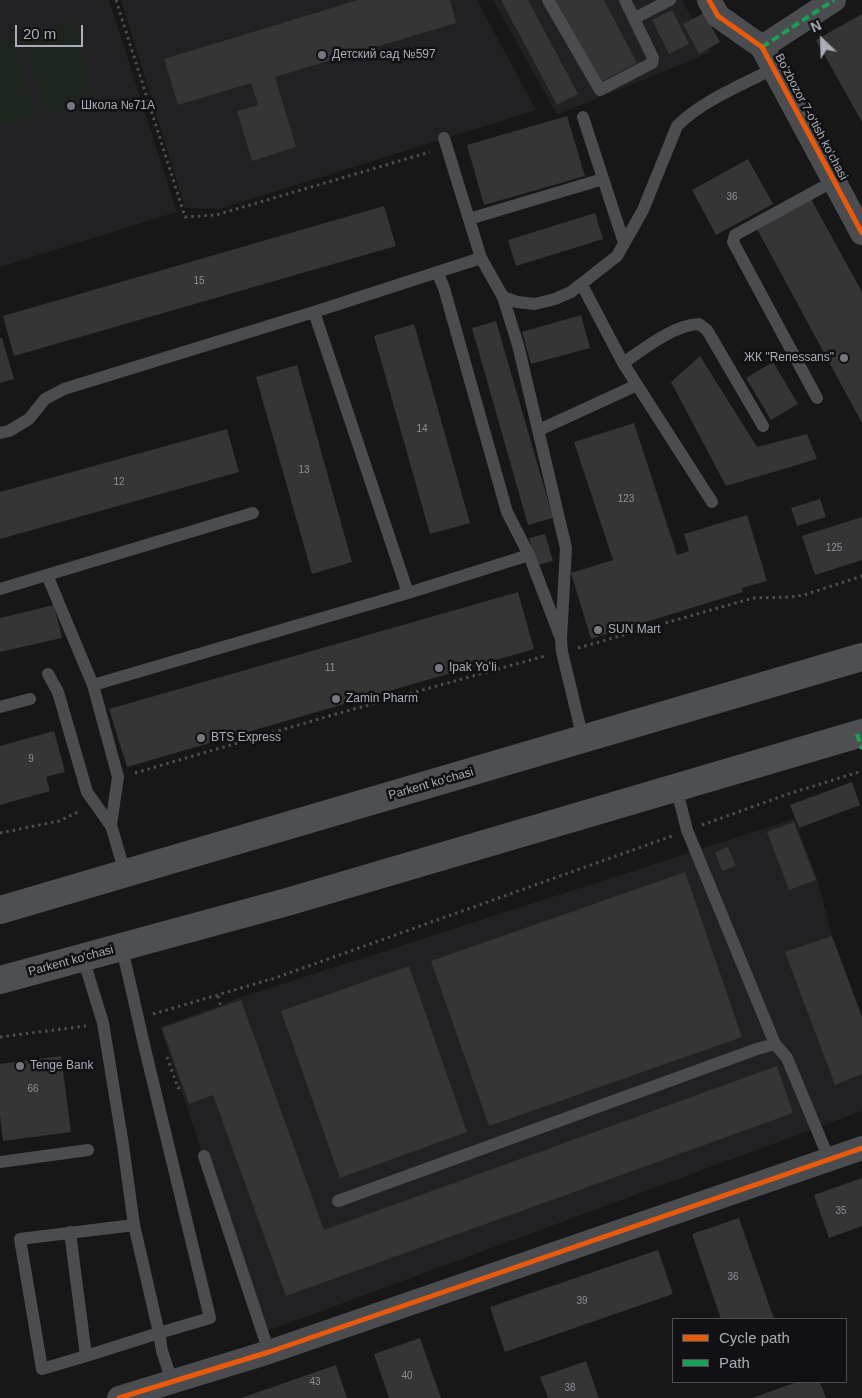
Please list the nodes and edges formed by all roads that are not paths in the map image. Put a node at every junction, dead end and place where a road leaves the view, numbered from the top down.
1 (548, 0) edge
2 (625, 0) edge
3 (670, 0) edge
4 (709, 0) edge
5 (834, 0) edge
6 (635, 18) junction
7 (762, 47) junction
8 (774, 69) junction
9 (583, 116) dead end
10 (446, 143) road end
11 (603, 179) junction
12 (834, 181) junction
13 (469, 219) junction
14 (862, 233) edge
15 (624, 243) junction
16 (481, 258) junction
17 (438, 272) junction
18 (582, 285) junction
19 (504, 297) junction
20 (314, 312) junction
21 (623, 363) junction
22 (637, 385) junction
23 (817, 398) dead end
24 (763, 426) dead end
25 (539, 430) junction
26 (0, 433) edge
27 (712, 502) dead end
28 (253, 513) dead end
29 (529, 555) junction
30 (47, 575) junction
31 (0, 589) edge
32 (408, 593) junction
33 (561, 639) junction
34 (862, 658) edge
35 (48, 674) dead end
36 (94, 685) junction
37 (30, 699) dead end
38 (0, 707) edge
39 (583, 739) junction
40 (860, 739) edge
41 (676, 788) junction
42 (111, 826) junction
43 (125, 873) junction
44 (0, 910) edge
45 (122, 948) junction
46 (83, 958) junction
47 (0, 980) edge
48 (775, 1044) junction
49 (862, 1148) edge
50 (88, 1150) dead end
51 (204, 1156) dead end
52 (829, 1159) junction
53 (0, 1162) edge
54 (338, 1201) dead end
55 (134, 1226) junction
56 (70, 1232) junction
57 (160, 1333) junction
58 (270, 1352) junction
59 (86, 1356) junction
60 (172, 1381) junction
61 (119, 1398) edge

1 - 6 lane
2 - 6 lane
3 - 6 lane
4 - 7 street, Bo'zbozor 7-o'tish ko'chasi
5 - 7 street
7 - 8 street, Bo'zbozor 7-o'tish ko'chasi
8 - 12 street, Bo'zbozor 7-o'tish ko'chasi
8 - 15 lane
9 - 11 lane
10 - 13 lane
11 - 13 lane
11 - 15 lane
12 - 14 street, Bo'zbozor 7-o'tish ko'chasi
12 - 23 lane
13 - 16 lane
15 - 18 lane
16 - 17 lane
16 - 19 lane
17 - 20 lane
17 - 29 lane
18 - 19 lane
18 - 21 lane
19 - 25 lane
20 - 26 lane
20 - 32 lane
21 - 22 lane
21 - 24 lane
22 - 25 lane
22 - 27 lane
25 - 33 lane
28 - 30 lane
29 - 32 lane
29 - 33 lane
30 - 31 lane
30 - 36 lane
32 - 36 lane
33 - 39 lane
34 - 39 main road, Parkent ko'chasi
35 - 42 lane
36 - 42 lane
37 - 38 lane
39 - 43 main road, Parkent ko'chasi
40 - 41 main road, Parkent ko'chasi
41 - 45 main road, Parkent ko'chasi
41 - 48 lane
42 - 43 lane
43 - 44 main road, Parkent ko'chasi
45 - 46 main road, Parkent ko'chasi
45 - 57 lane
46 - 47 main road, Parkent ko'chasi
46 - 55 lane
48 - 52 lane
48 - 54 lane
49 - 52 street
50 - 53 lane
51 - 58 lane
52 - 58 street
55 - 56 lane
55 - 57 lane
56 - 59 lane
56 - 59 lane
57 - 59 lane
57 - 60 lane
58 - 60 street
60 - 61 street

